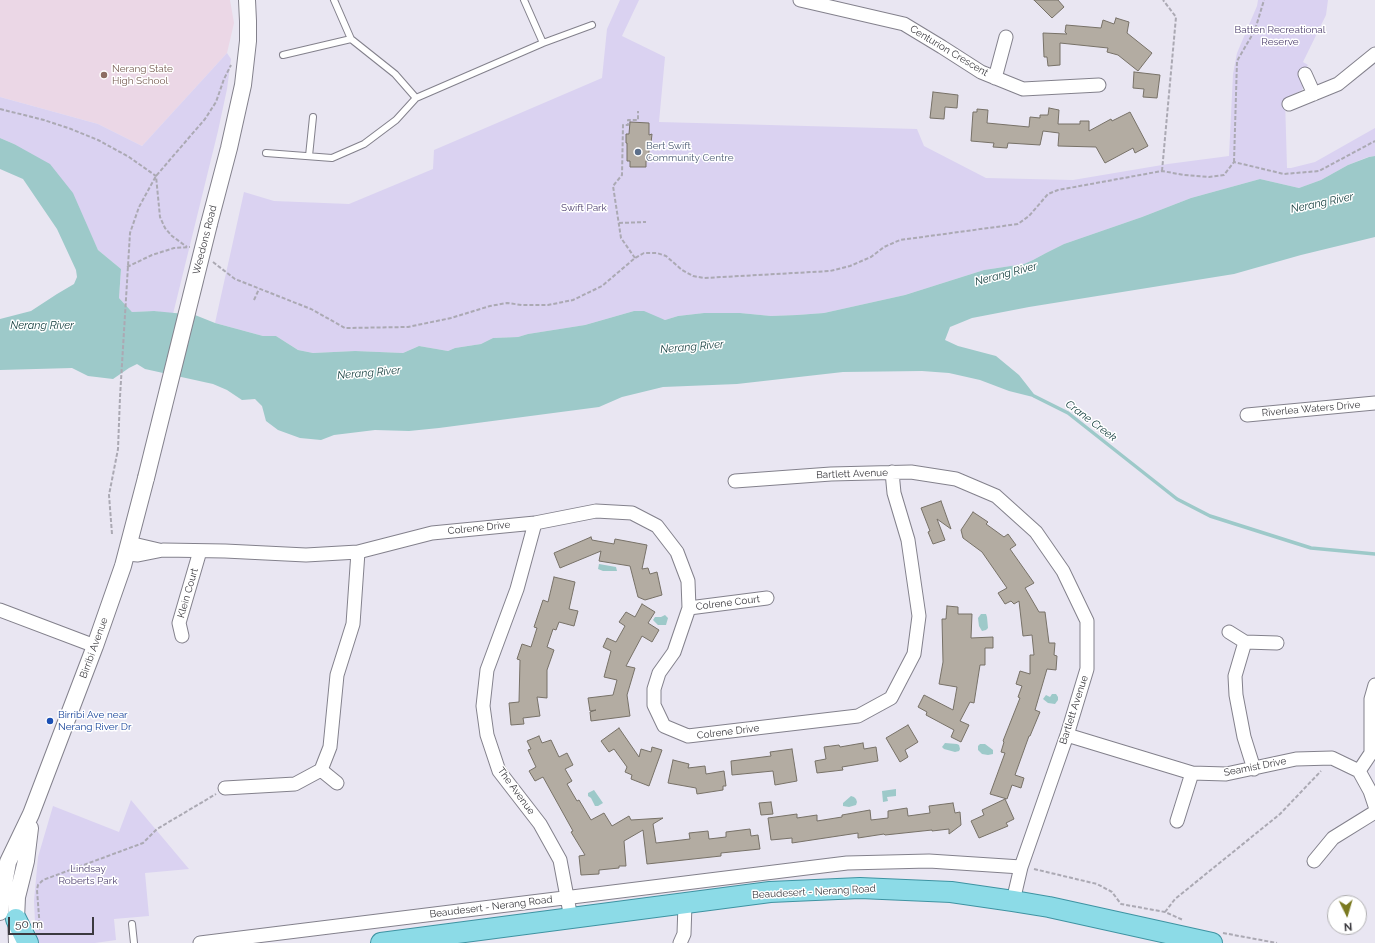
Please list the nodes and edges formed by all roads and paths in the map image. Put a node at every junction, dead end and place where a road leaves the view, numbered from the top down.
1 (246, 0) edge
2 (334, 0) edge
3 (524, 0) edge
4 (800, 0) edge
5 (1163, 0) edge
6 (1264, 0) edge
7 (592, 25) dead end
8 (1006, 37) dead end
9 (351, 39) junction
10 (542, 43) junction
11 (1375, 54) edge
12 (283, 55) dead end
13 (232, 63) dead end
14 (1305, 74) dead end
15 (995, 78) junction
16 (1099, 85) dead end
17 (1314, 94) junction
18 (416, 98) junction
19 (1289, 104) dead end
20 (0, 109) edge
21 (638, 111) dead end
22 (313, 117) dead end
23 (1375, 140) edge
24 (266, 153) dead end
25 (309, 156) junction
26 (1234, 162) junction
27 (1162, 171) junction
28 (156, 176) junction
29 (646, 222) dead end
30 (619, 223) junction
31 (187, 246) junction
32 (193, 247) dead end
33 (635, 258) junction
34 (211, 261) dead end
35 (128, 267) junction
36 (259, 289) junction
37 (254, 300) dead end
38 (1375, 403) edge
39 (1247, 415) dead end
40 (892, 472) junction
41 (146, 478) joint
42 (735, 481) dead end
43 (535, 523) junction
44 (112, 534) dead end
45 (128, 548) junction
46 (200, 551) junction
47 (358, 552) junction
48 (767, 598) dead end
49 (689, 608) junction
50 (0, 610) edge
51 (1228, 632) dead end
52 (182, 636) dead end
53 (1245, 642) junction
54 (1277, 643) dead end
55 (95, 646) junction
56 (1375, 685) edge
57 (1067, 734) junction
58 (1332, 758) junction
59 (1254, 769) junction
60 (321, 770) junction
61 (1359, 770) junction
62 (1192, 773) junction
63 (337, 783) dead end
64 (225, 788) joint
65 (1375, 806) edge
66 (1375, 812) edge
67 (1177, 821) dead end
68 (1314, 862) dead end
69 (1021, 867) junction
70 (567, 897) junction
71 (1013, 902) junction
72 (685, 904) junction
73 (1165, 912) junction
74 (8, 915) edge
75 (571, 918) junction
76 (1188, 922) dead end
77 (132, 924) dead end
78 (1216, 937) edge
79 (34, 939) edge
80 (17, 943) edge
81 (134, 943) edge
82 (200, 943) edge
83 (386, 943) edge
84 (680, 943) edge
85 (1277, 943) edge

1 - 41 street, Weedons Road, bridge
2 - 9 lane
3 - 10 lane
4 - 15 street, Centurion Crescent
5 - 27 path
6 - 26 path
7 - 10 lane
8 - 15 street
9 - 12 lane
9 - 18 lane
10 - 18 lane
11 - 17 street
13 - 28 path
14 - 17 street
15 - 16 street, Centurion Crescent
17 - 19 street
18 - 25 lane
20 - 28 path
21 - 30 path
22 - 25 lane
23 - 26 path
24 - 25 lane
26 - 27 path
27 - 33 path
28 - 31 path
28 - 35 path
29 - 30 path
30 - 33 path
31 - 32 path
31 - 35 path
33 - 36 path
34 - 36 path
35 - 44 path
36 - 37 path
38 - 39 street, Riverlea Waters Drive
40 - 42 street, Bartlett Avenue
40 - 49 street, Colrene Drive
40 - 57 street, Bartlett Avenue
41 - 45 street, Birribi Avenue
43 - 47 street, Colrene Drive
43 - 49 street, Colrene Drive
43 - 70 street, The Avenue
45 - 46 street, Colrene Drive
45 - 55 street, Birribi Avenue
46 - 47 street, Colrene Drive
46 - 52 street, Klein Court
47 - 60 street
48 - 49 street, Colrene Court
50 - 55 street
51 - 53 street
53 - 54 street
53 - 59 street
55 - 74 street, Birribi Avenue
56 - 61 street
57 - 62 street, Seamist Drive
57 - 69 street, Bartlett Avenue
58 - 59 street, Seamist Drive
58 - 61 street, Seamist Drive
58 - 73 path
59 - 62 street, Seamist Drive
60 - 63 street
60 - 64 street
61 - 65 street
62 - 67 street
64 - 79 path
66 - 68 street
69 - 70 street, Beaudesert - Nerang Road
69 - 71 street, Bartlett Avenue
69 - 73 path
70 - 75 street, The Avenue
70 - 82 street, Beaudesert - Nerang Road
71 - 72 main road, Beaudesert - Nerang Road
71 - 78 main road, Beaudesert - Nerang Road
72 - 75 main road, Beaudesert - Nerang Road
72 - 84 street
73 - 76 path
74 - 79 main road
74 - 80 street, Birribi Avenue
75 - 83 main road, Beaudesert - Nerang Road
77 - 81 lane
78 - 85 path

